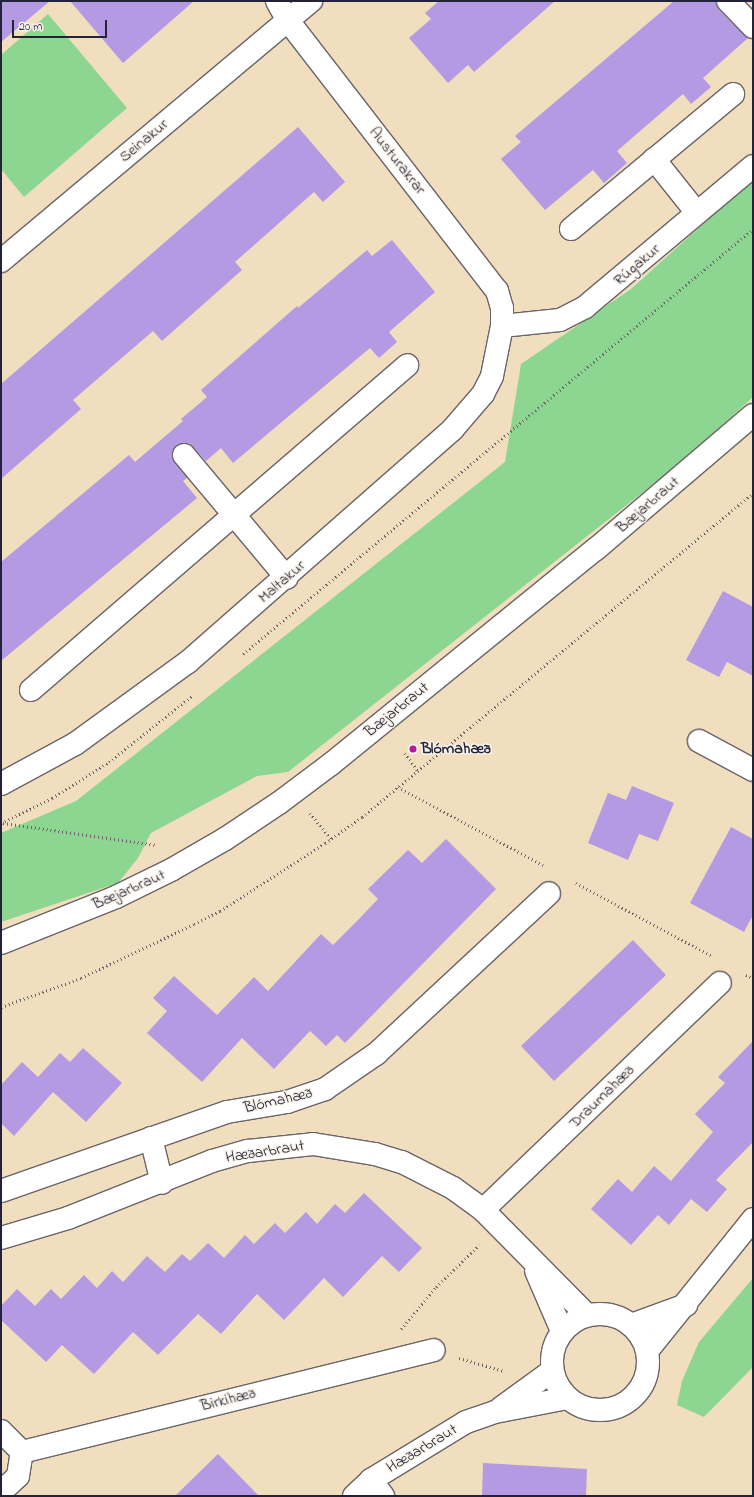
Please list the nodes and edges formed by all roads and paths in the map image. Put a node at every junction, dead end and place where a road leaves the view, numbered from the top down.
1 (277, 1) edge
2 (311, 1) edge
3 (728, 1) edge
4 (288, 21) junction
5 (753, 27) edge
6 (733, 94) dead end
7 (654, 159) junction
8 (753, 166) edge
9 (697, 213) junction
10 (571, 229) dead end
11 (753, 229) edge
12 (1, 261) edge
13 (502, 326) junction
14 (407, 365) dead end
15 (753, 415) edge
16 (184, 455) dead end
17 (753, 493) edge
18 (234, 516) junction
19 (287, 578) junction
20 (239, 657) dead end
21 (30, 690) dead end
22 (196, 692) dead end
23 (699, 741) dead end
24 (405, 753) dead end
25 (418, 770) junction
26 (753, 770) edge
27 (1, 784) edge
28 (306, 808) dead end
29 (1, 822) edge
30 (331, 839) junction
31 (161, 846) dead end
32 (549, 893) dead end
33 (1, 943) edge
34 (720, 983) dead end
35 (1, 1007) edge
36 (151, 1138) junction
37 (162, 1183) junction
38 (1, 1191) edge
39 (483, 1210) junction
40 (753, 1219) edge
41 (1, 1238) edge
42 (484, 1242) dead end
43 (530, 1259) junction
44 (687, 1304) junction
45 (586, 1315) junction
46 (631, 1325) junction
47 (562, 1331) junction
48 (434, 1350) joint
49 (647, 1351) junction
50 (387, 1360) junction
51 (552, 1371) junction
52 (508, 1372) dead end
53 (568, 1398) junction
54 (495, 1412) junction
55 (1, 1431) edge
56 (22, 1452) junction
57 (377, 1488) edge
58 (1, 1492) edge
59 (354, 1496) edge

1 - 4 street, Austurakrar
2 - 4 street, Seinakur
3 - 5 street
4 - 12 street, Seinakur
4 - 13 street, Austurakrar
6 - 7 street
7 - 9 street
7 - 10 street
8 - 9 street, Rúgakur
9 - 13 street, Rúgakur
11 - 20 path
13 - 19 street, Maltakur
14 - 18 street
15 - 33 street, Bæjarbraut
16 - 18 street
17 - 25 path
18 - 19 street
18 - 21 street
19 - 27 street, Maltakur
22 - 29 path
23 - 26 street
24 - 25 path
25 - 30 path
28 - 30 path
29 - 31 path
30 - 35 path
32 - 36 street, Blómahæð
34 - 39 street, Draumahæð
36 - 37 street
36 - 38 street, Blómahæð
37 - 39 street, Hæðarbraut
37 - 41 street, Hæðarbraut
39 - 43 street, Hæðarbraut
40 - 44 street
42 - 50 path
43 - 45 street, Hæðarbraut
43 - 47 street, Hæðarbraut
44 - 46 street
44 - 49 street
45 - 46 street
45 - 47 street
46 - 49 street
47 - 51 street
48 - 50 street, Birkihæð
48 - 52 path
49 - 53 street
50 - 56 street, Birkihæð
51 - 53 street
51 - 54 street, Hæðarbraut
53 - 54 street, Hæðarbraut
54 - 57 street, Hæðarbraut
55 - 56 street
56 - 58 street
57 - 59 street, Hæðarbraut

